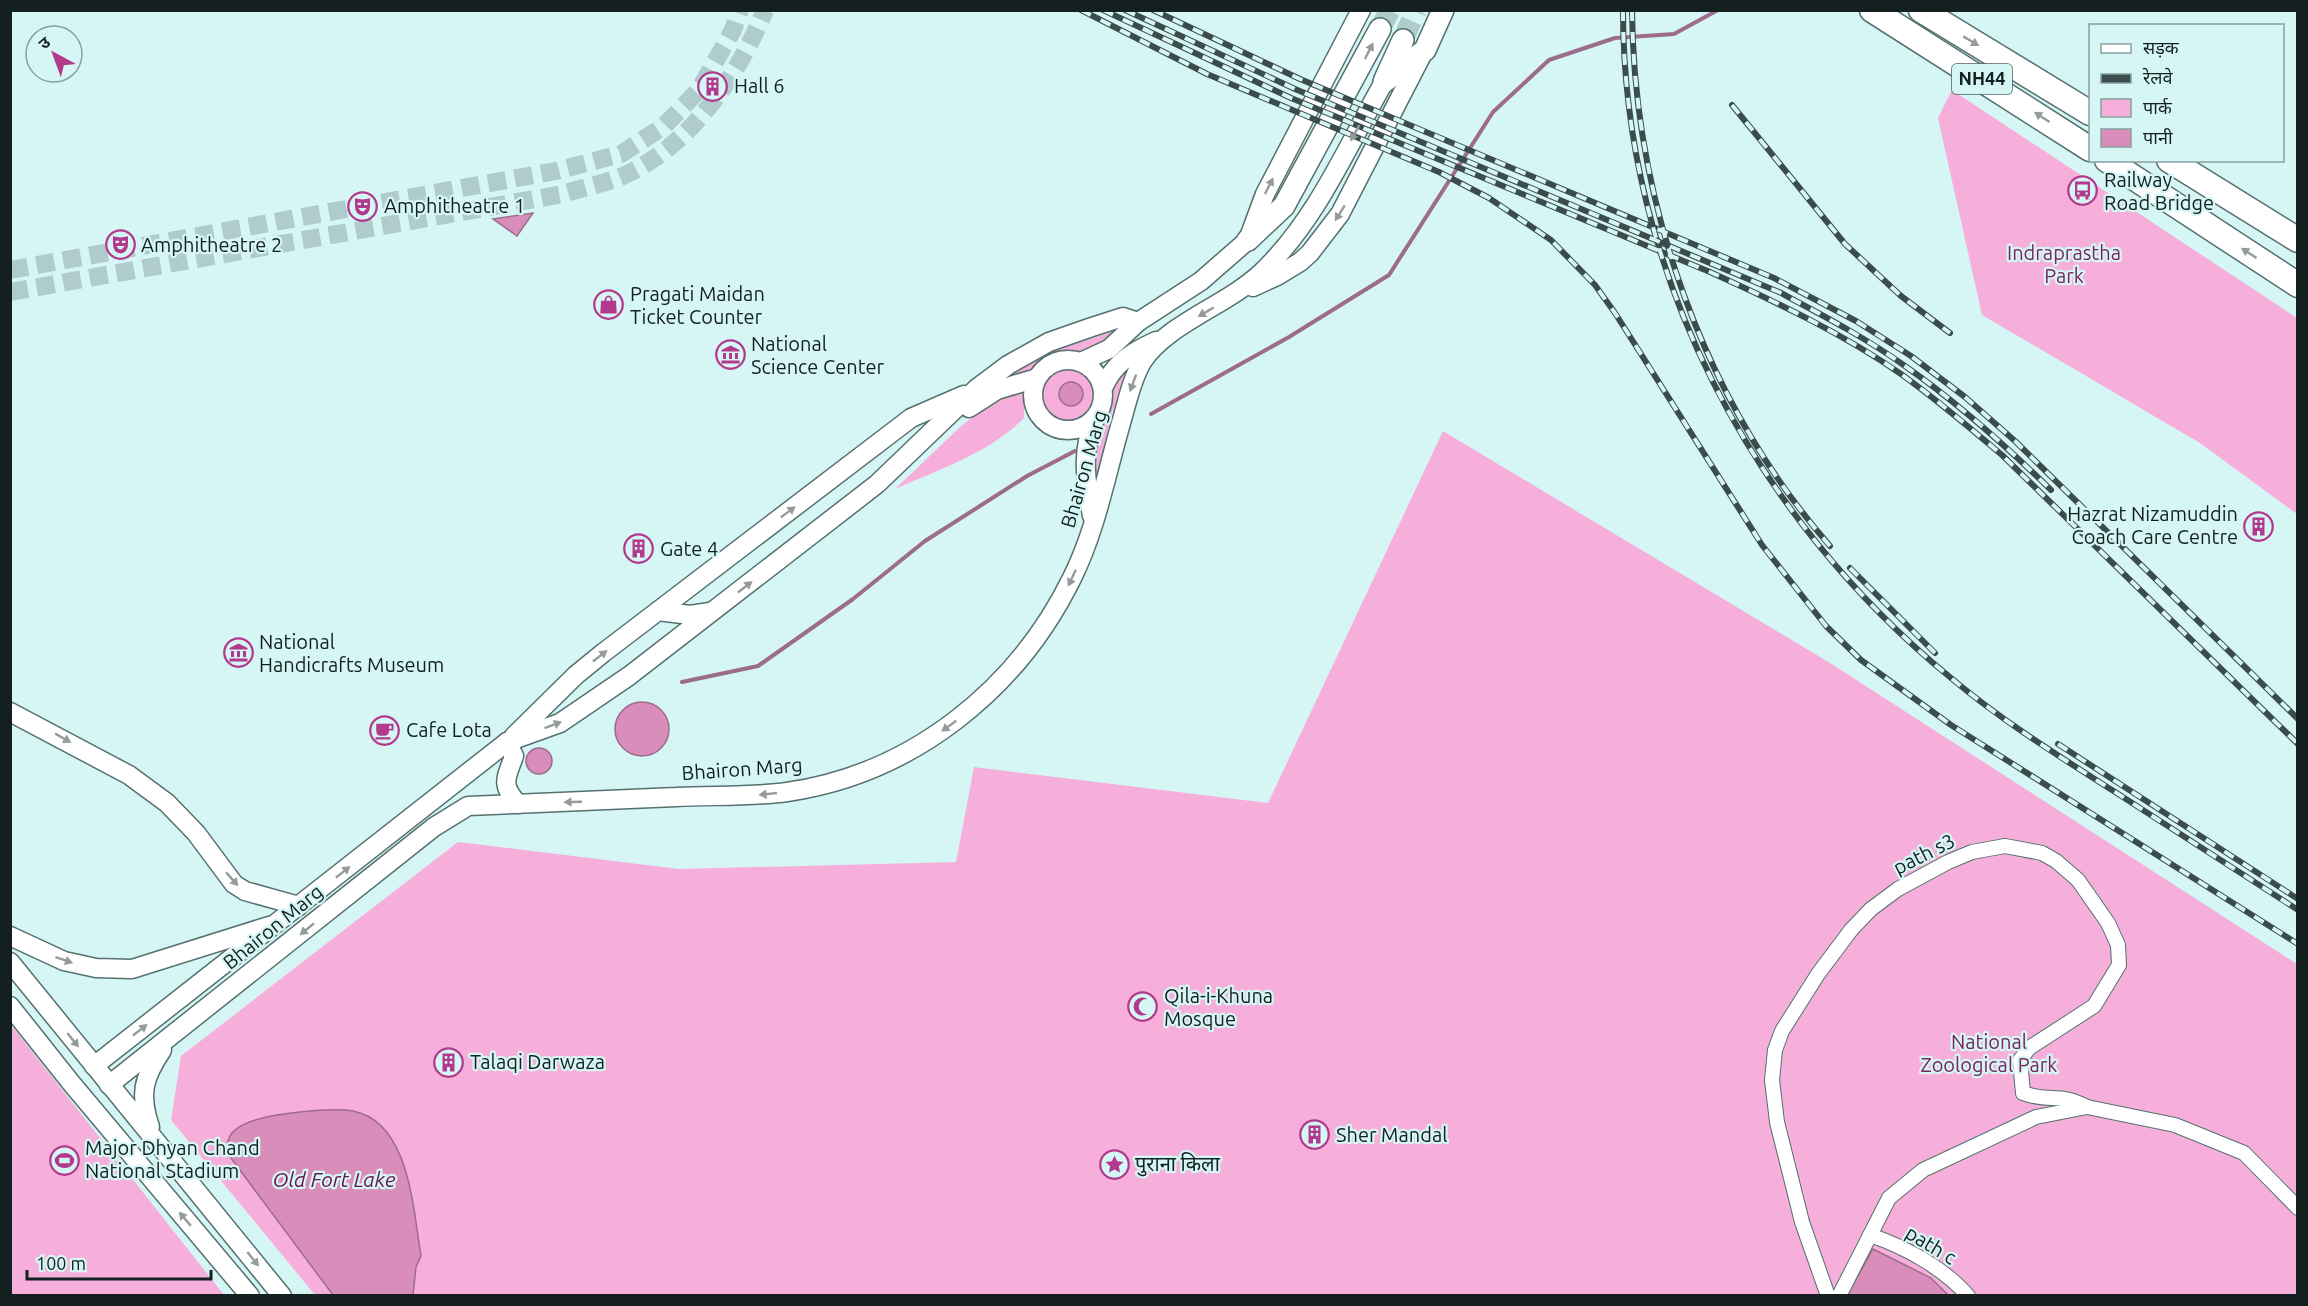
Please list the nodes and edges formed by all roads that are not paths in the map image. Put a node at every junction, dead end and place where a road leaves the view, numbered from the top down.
1 (1361, 10) edge
2 (1443, 10) edge
3 (1872, 10) edge
4 (1921, 10) edge
5 (1380, 29) tunnel mouth
6 (1403, 40) tunnel mouth
7 (1425, 50) junction
8 (1384, 82) junction
9 (2089, 112) edge
10 (2089, 148) edge
11 (2111, 162) edge
12 (2172, 162) edge
13 (1248, 240) junction
14 (2298, 240) edge
15 (2298, 285) edge
16 (1242, 290) junction
17 (1144, 318) junction
18 (1166, 336) junction
19 (1080, 362) junction
20 (1037, 378) junction
21 (1103, 388) junction
22 (976, 389) junction
23 (1096, 417) junction
24 (928, 436) junction
25 (1093, 523) junction
26 (658, 611) junction
27 (712, 612) junction
28 (10, 712) edge
29 (509, 740) junction
30 (451, 788) junction
31 (518, 804) junction
32 (468, 806) junction
33 (299, 906) junction
34 (281, 922) junction
35 (10, 936) edge
36 (10, 962) edge
37 (10, 1006) edge
38 (170, 1038) junction
39 (94, 1066) junction
40 (109, 1085) junction
41 (2087, 1107) junction
42 (152, 1133) junction
43 (2298, 1208) edge
44 (1870, 1235) junction
45 (250, 1296) edge
46 (282, 1296) edge
47 (1828, 1296) edge
48 (1839, 1296) edge
49 (1968, 1296) edge

13 -> 1 main road
2 - 7 main road
10 -> 3 highway, NH44
4 -> 9 highway
13 -> 5 main road
6 - 8 main road
7 - 8 main road
7 -> 16 main road
8 -> 16 main road, Bhairon Marg
15 -> 11 highway
12 - 14 highway
13 - 17 main road
16 -> 18 main road, Bhairon Marg
17 - 18 main road
17 - 19 main road
17 - 22 main road, Bhairon Marg
18 - 21 main road
18 -> 25 main road, Bhairon Marg
19 - 20 main road
19 - 21 main road
20 - 23 main road
20 - 24 main road
21 - 23 main road
22 - 24 main road, Bhairon Marg
26 -> 22 main road
23 - 25 main road
27 -> 24 main road, Bhairon Marg
25 -> 31 main road, Bhairon Marg
26 - 27 main road
29 -> 26 main road
29 -> 27 main road, Bhairon Marg
28 -> 33 main road
29 - 30 main road, Bhairon Marg
29 - 31 main road
30 - 32 main road
33 -> 30 main road, Bhairon Marg
31 - 32 main road, Bhairon Marg
32 -> 38 main road, Bhairon Marg
33 - 34 main road, Bhairon Marg
35 -> 34 main road
39 -> 34 main road, Bhairon Marg
36 -> 39 main road
45 -> 37 main road
38 - 40 main road, Bhairon Marg
38 - 42 main road
39 - 40 main road
40 - 42 main road
41 - 43 street
41 - 44 street
41 - 47 street, path s3
42 -> 46 main road
44 - 48 street
44 - 49 street, path c

